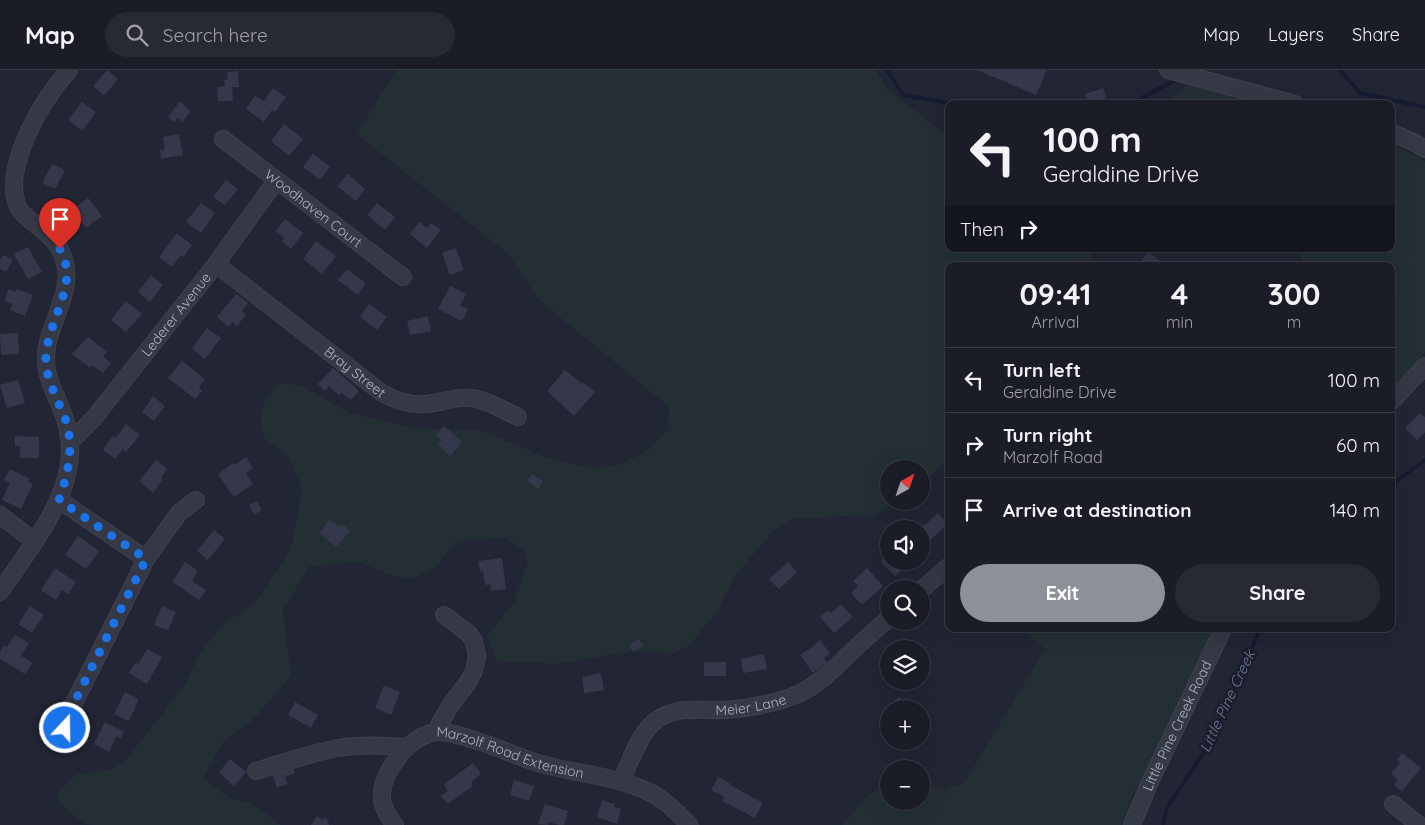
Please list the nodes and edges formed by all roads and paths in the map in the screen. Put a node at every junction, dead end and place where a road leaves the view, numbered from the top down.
1 (68, 70) edge
2 (1171, 71) edge
3 (1281, 100) edge
4 (1395, 134) edge
5 (223, 139) dead end
6 (1425, 150) edge
7 (276, 181) junction
8 (216, 264) junction
9 (403, 277) dead end
10 (1425, 366) edge
11 (1395, 398) edge
12 (518, 417) dead end
13 (70, 442) junction
14 (59, 500) junction
15 (196, 500) dead end
16 (0, 515) edge
17 (34, 541) junction
18 (146, 559) junction
19 (945, 569) edge
20 (930, 582) edge
21 (0, 592) edge
22 (444, 614) dead end
23 (880, 626) edge
24 (1222, 632) edge
25 (435, 732) junction
26 (63, 742) dead end
27 (407, 747) junction
28 (256, 771) dead end
29 (621, 781) junction
30 (1393, 804) dead end
31 (395, 825) edge
32 (690, 825) edge
33 (1132, 825) edge
34 (1419, 825) edge

1 - 13 street
2 - 3 street
4 - 6 street
5 - 7 street, Woodhaven Court
7 - 8 street, Lederer Avenue
7 - 9 street, Woodhaven Court
8 - 12 street, Bray Street
8 - 13 street, Lederer Avenue
10 - 11 street
13 - 14 street
14 - 17 street
14 - 18 street
15 - 18 street
16 - 17 street
17 - 21 street
18 - 26 street
19 - 20 street
22 - 25 street
23 - 29 street, Meier Lane
24 - 33 street, Little Pine Creek Road
25 - 27 street, Marzolf Road Extension
25 - 29 street, Marzolf Road Extension
27 - 28 street
27 - 31 street, Marzolf Road Extension
29 - 32 street, Marzolf Road Extension
30 - 34 street

